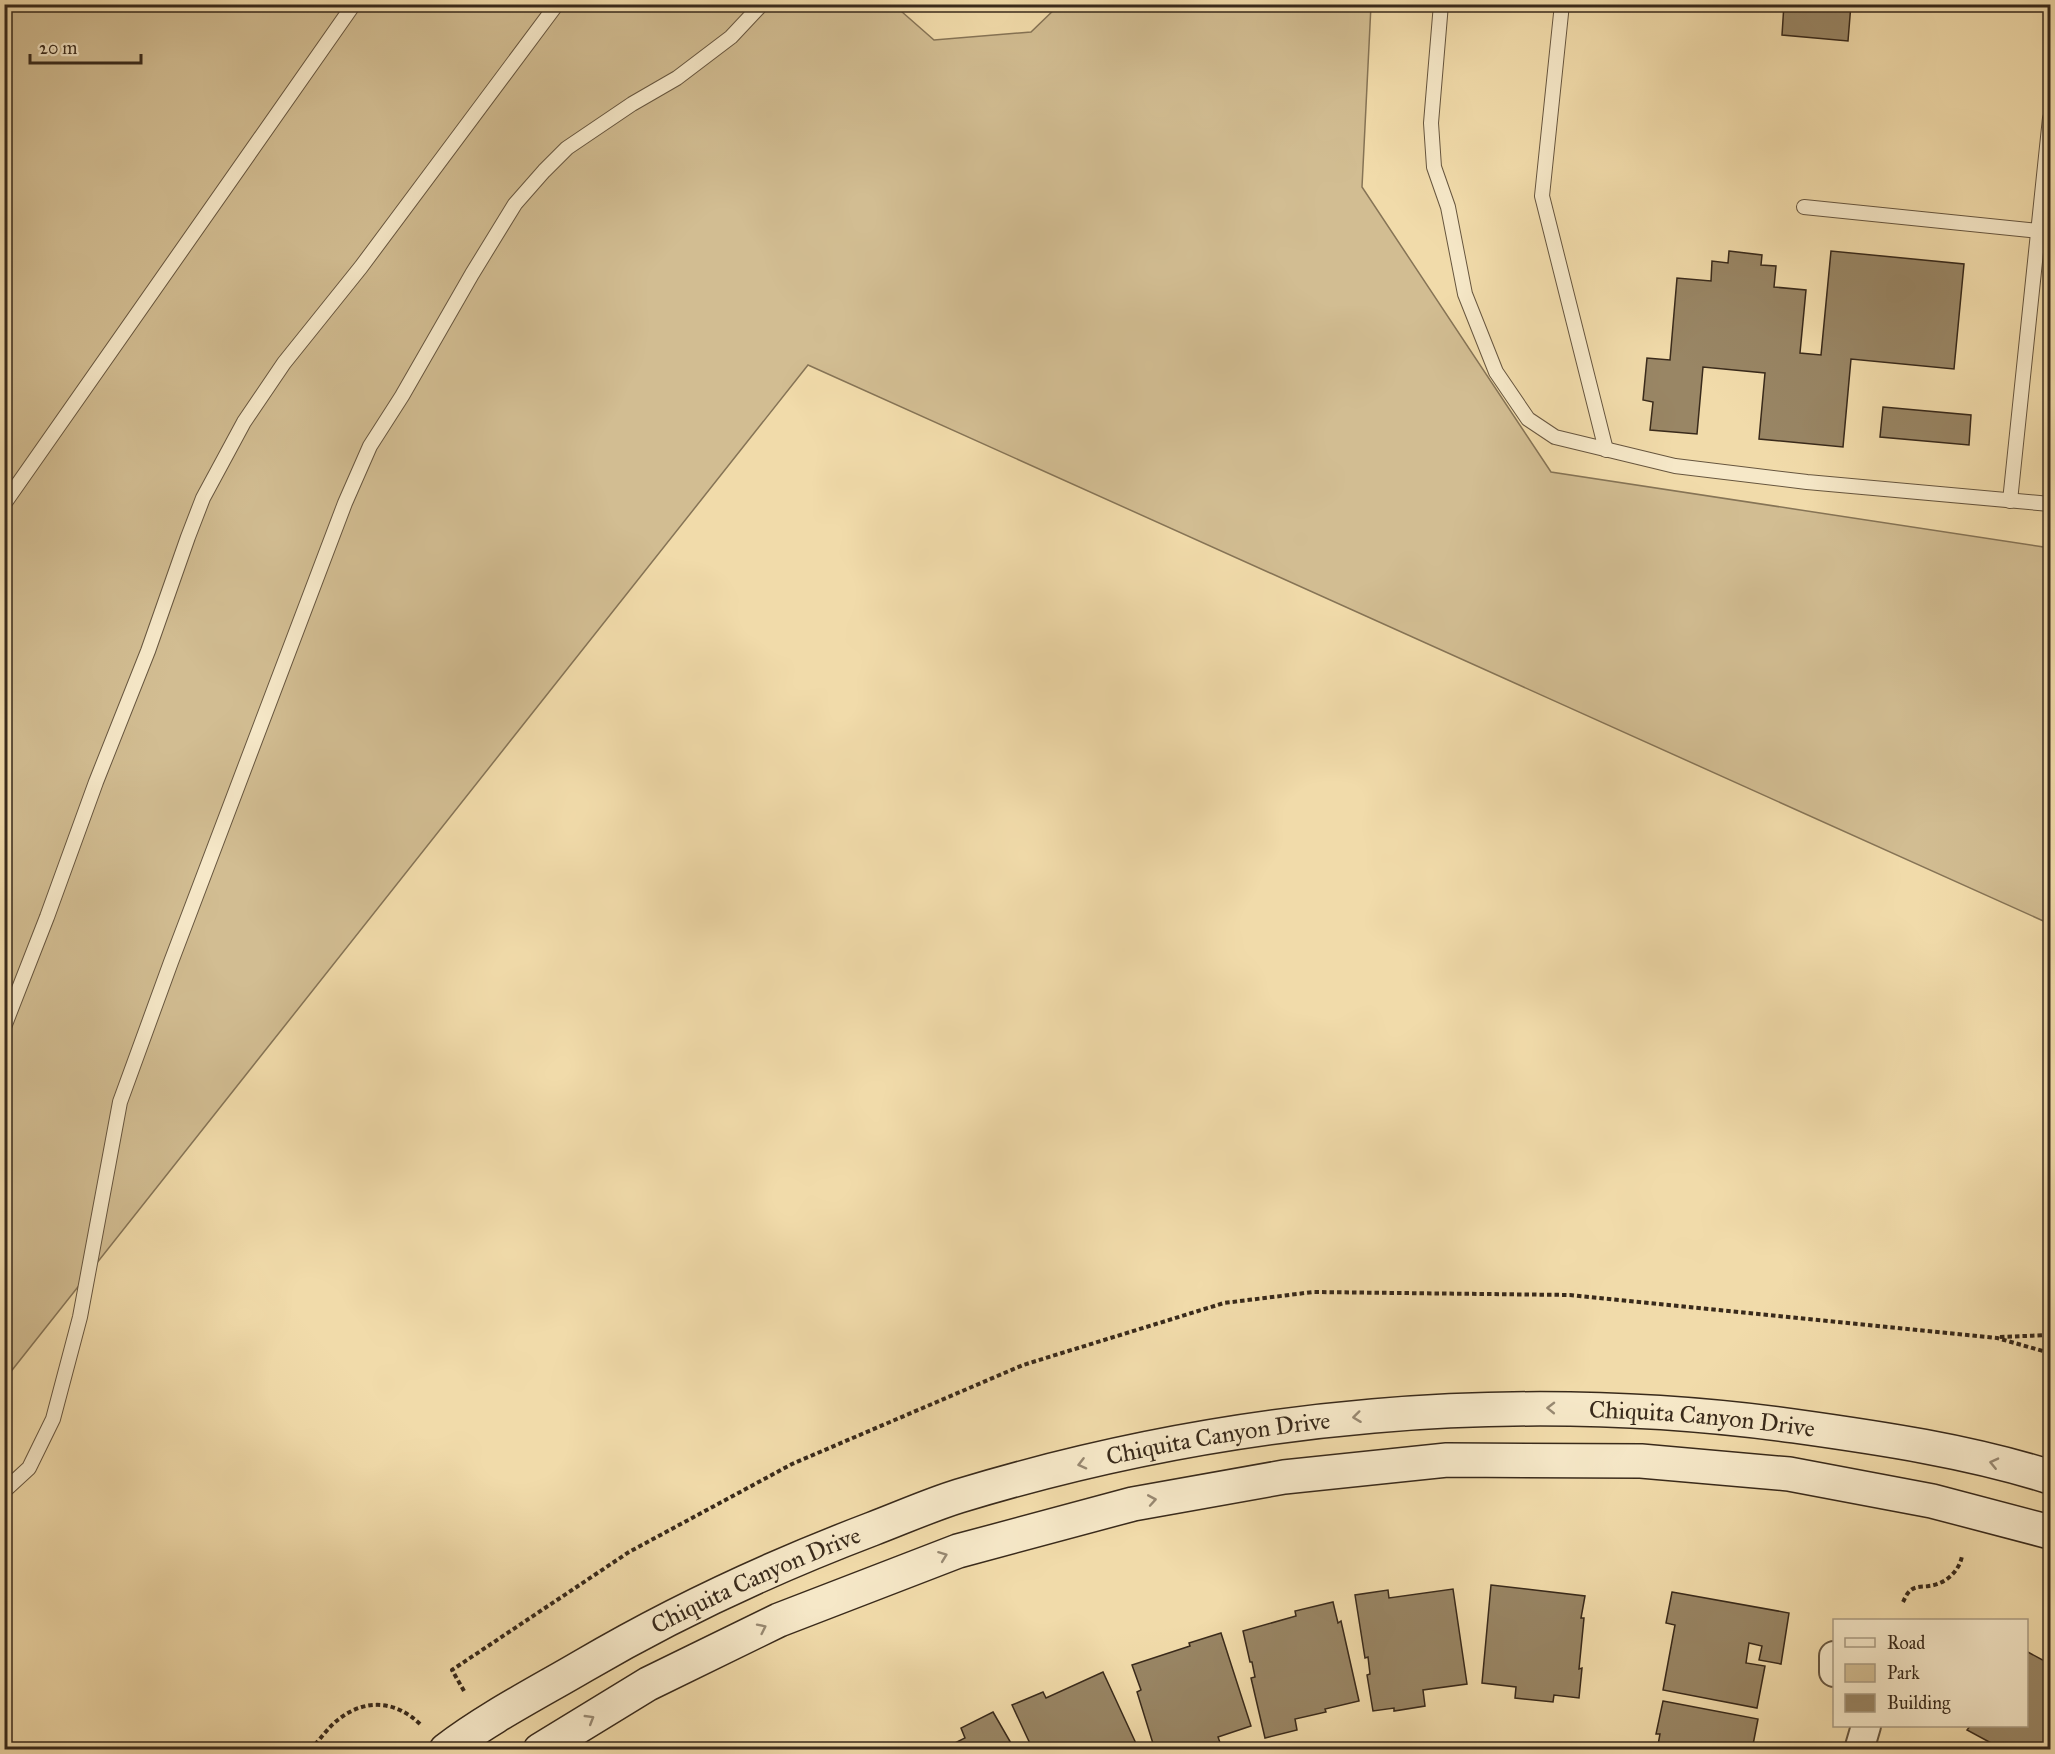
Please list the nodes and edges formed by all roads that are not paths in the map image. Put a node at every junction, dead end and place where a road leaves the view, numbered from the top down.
1 (354, 4) edge
2 (557, 4) edge
3 (762, 4) edge
4 (1441, 4) edge
5 (1562, 4) edge
6 (2050, 118) edge
7 (1804, 207) dead end
8 (2039, 231) junction
9 (1606, 450) junction
10 (2010, 501) junction
11 (4, 504) edge
12 (2050, 504) edge
13 (4, 1027) edge
14 (2050, 1478) edge
15 (4, 1491) edge
16 (2050, 1532) edge
17 (1865, 1727) edge
18 (446, 1749) edge
19 (540, 1749) edge
20 (1859, 1749) edge

1 - 11 lane
2 - 13 lane
3 - 15 lane
4 - 9 lane
5 - 9 lane
6 - 8 lane
7 - 8 lane
8 - 10 lane
9 - 10 lane
10 - 12 lane
14 -> 18 main road, Chiquita Canyon Drive
19 -> 16 main road, Chiquita Canyon Drive
17 - 20 street

